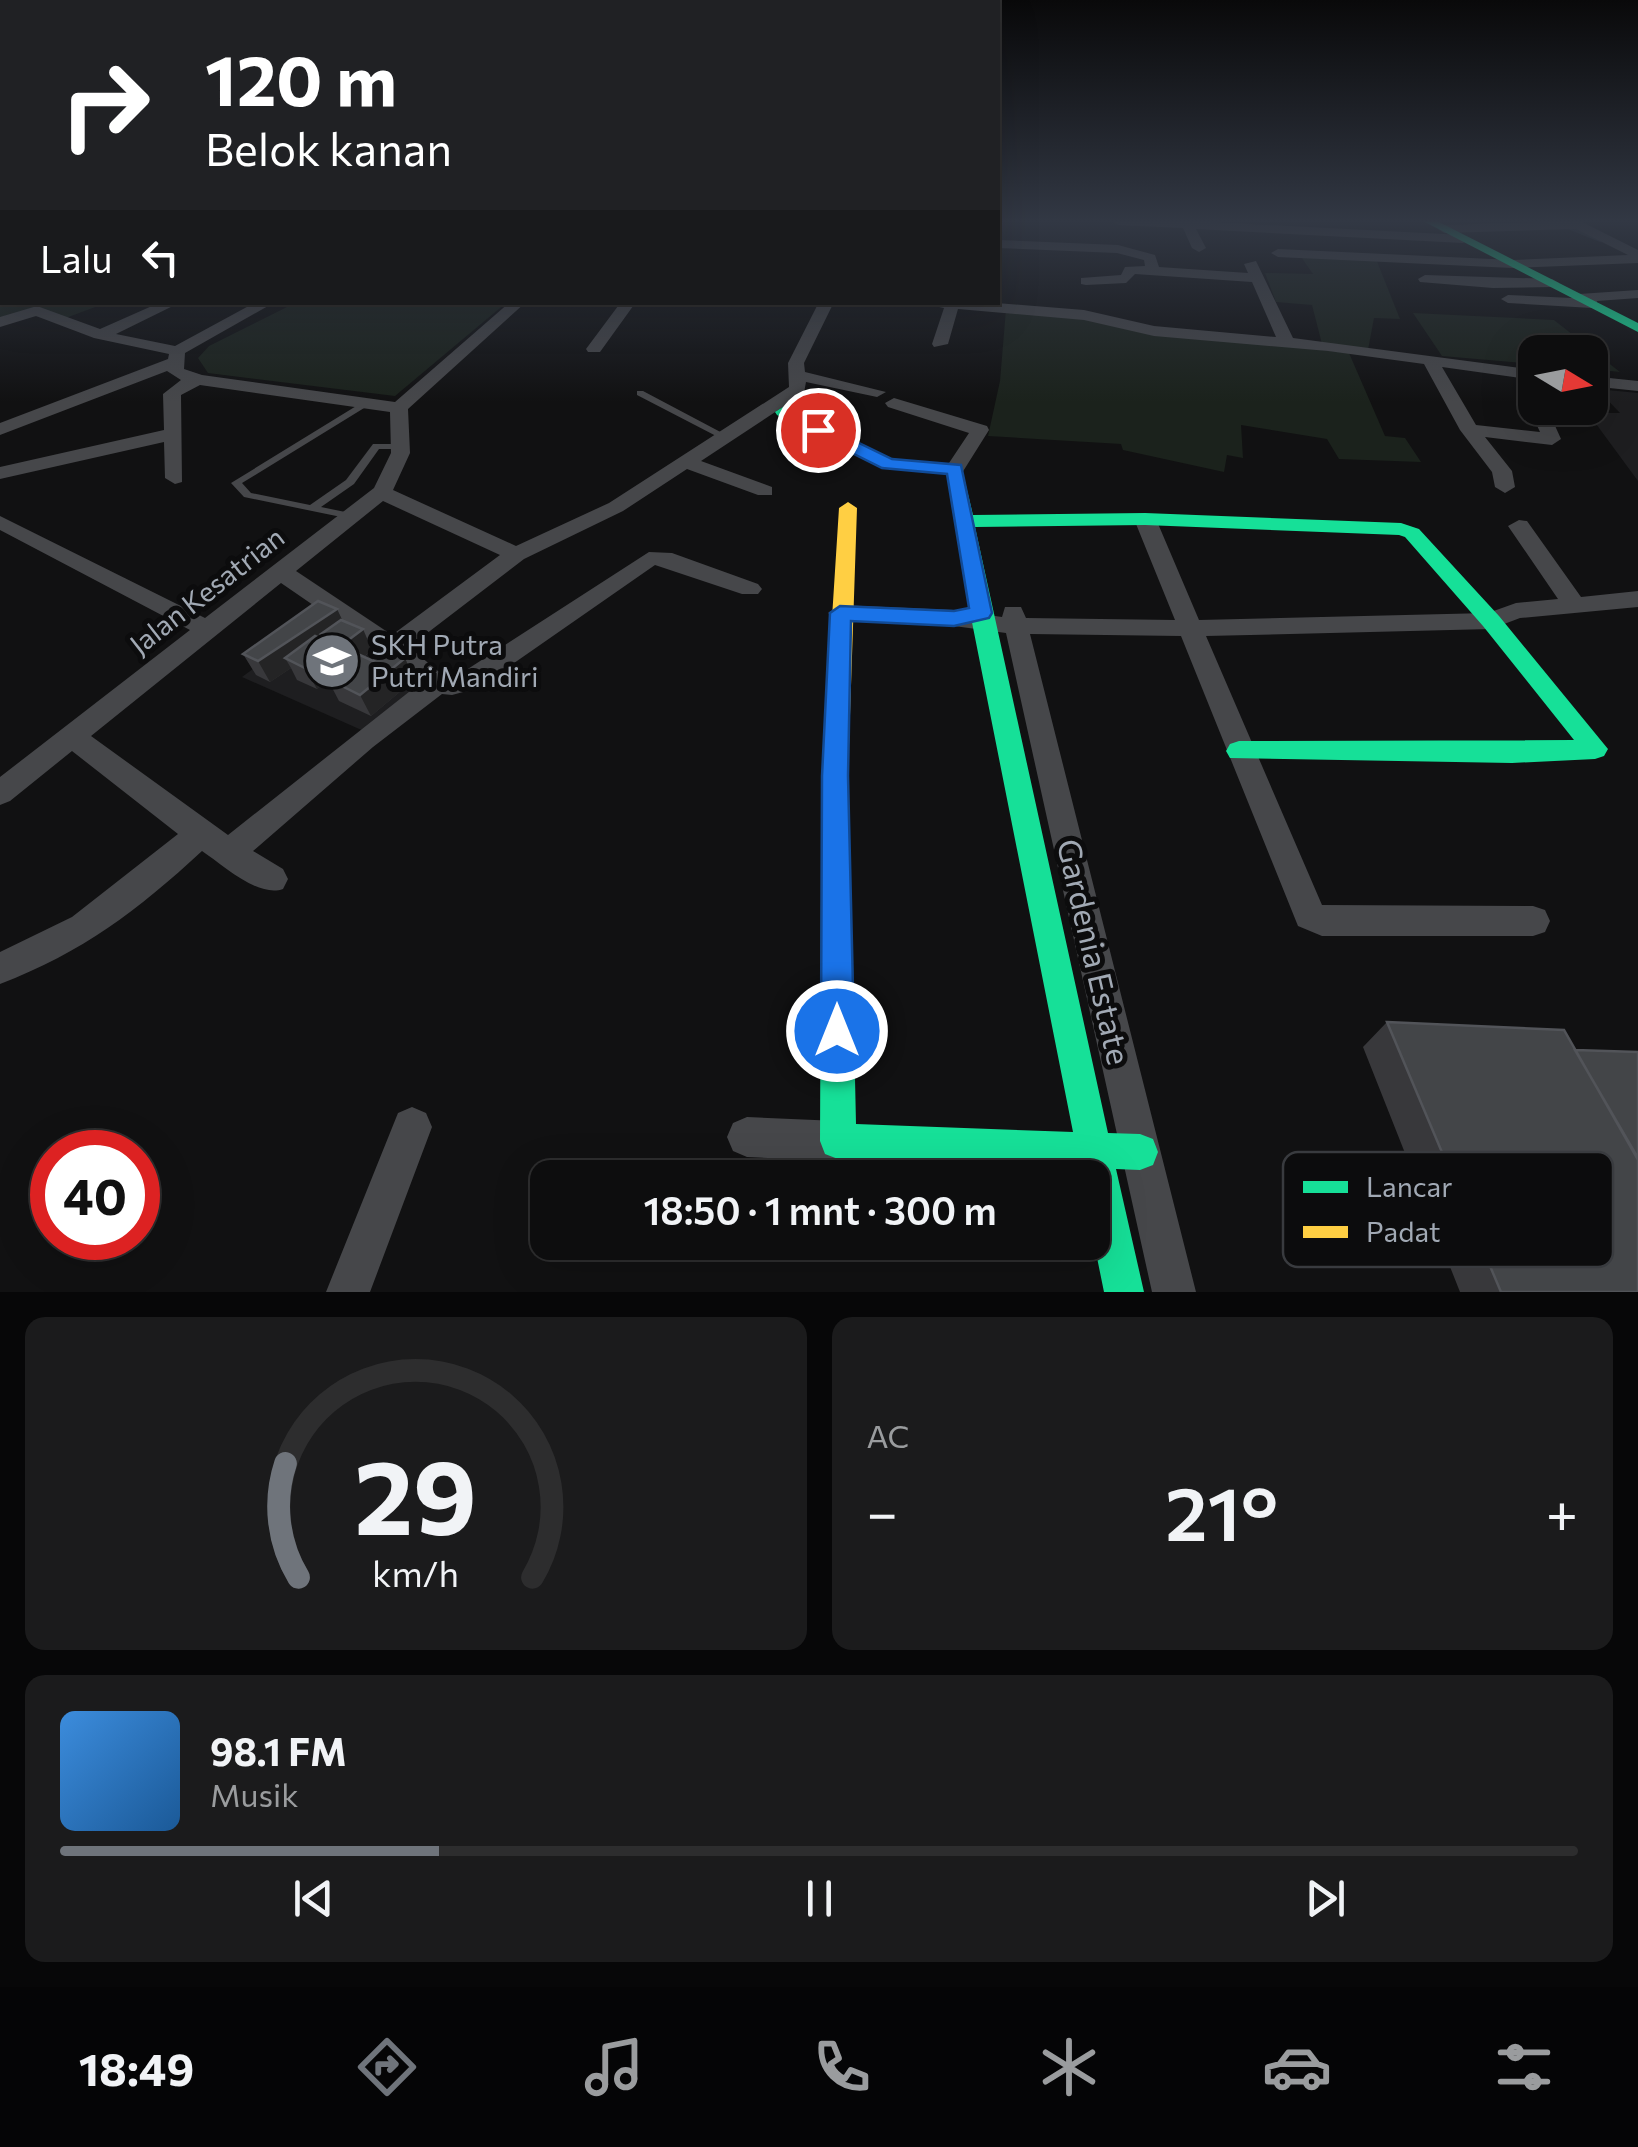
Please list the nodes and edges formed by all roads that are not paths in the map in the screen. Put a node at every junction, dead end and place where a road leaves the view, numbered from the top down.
1 (1085, 281) edge
2 (1260, 281) edge
3 (1497, 281) edge
4 (1549, 281) edge
5 (1552, 283) junction
6 (1638, 294) edge
7 (1483, 297) dead end
8 (1585, 301) junction
9 (167, 305) edge
10 (263, 305) edge
11 (515, 305) edge
12 (627, 305) edge
13 (825, 305) edge
14 (952, 305) edge
15 (33, 307) edge
16 (1084, 314) junction
17 (0, 322) edge
18 (1638, 328) edge
19 (100, 335) junction
20 (1286, 342) junction
21 (940, 344) dead end
22 (594, 349) dead end
23 (175, 357) junction
24 (1429, 358) junction
25 (1518, 373) edge
26 (798, 375) junction
27 (199, 380) junction
28 (1608, 383) edge
29 (1638, 386) edge
30 (640, 393) dead end
31 (366, 403) junction
32 (400, 408) junction
33 (783, 412) dead end
34 (1545, 425) edge
35 (0, 429) edge
36 (1469, 430) junction
37 (173, 434) junction
38 (723, 436) junction
39 (402, 446) junction
40 (683, 461) junction
41 (955, 469) junction
42 (0, 473) edge
43 (175, 478) dead end
44 (1506, 487) dead end
45 (381, 492) junction
46 (765, 492) dead end
47 (312, 508) junction
48 (848, 508) dead end
49 (351, 516) junction
50 (1145, 519) junction
51 (966, 521) junction
52 (0, 522) edge
53 (1519, 526) dead end
54 (516, 554) junction
55 (280, 572) junction
56 (750, 589) dead end
57 (1638, 599) edge
58 (1574, 604) junction
59 (840, 613) junction
60 (1484, 613) junction
61 (998, 619) junction
62 (1184, 620) junction
63 (207, 630) junction
64 (392, 647) junction
65 (437, 684) junction
66 (72, 736) junction
67 (1238, 750) junction
68 (0, 794) edge
69 (200, 834) junction
70 (229, 853) junction
71 (272, 879) dead end
72 (1533, 921) dead end
73 (0, 968) edge
74 (412, 1126) dead end
75 (747, 1137) dead end
76 (838, 1141) junction
77 (1092, 1151) junction
78 (1140, 1152) junction
79 (348, 1292) edge
80 (1124, 1292) edge
81 (1174, 1292) edge

1 - 16 street
2 - 20 street
3 - 5 street
4 - 5 street
5 - 8 street
6 - 8 street
7 - 8 street
8 - 18 street
9 - 19 street
10 - 23 street
11 - 32 street
12 - 22 street
13 - 26 street
14 - 16 street
14 - 21 street
15 - 17 street
15 - 19 street
16 - 20 street
19 - 23 street
20 - 24 street
23 - 27 street
23 - 35 street
24 - 25 street
24 - 36 street
26 - 38 street
26 - 41 street
27 - 31 street
27 - 37 street
28 - 29 street
30 - 38 lane
31 - 32 street
31 - 47 lane
32 - 39 street, Jalan Kesatrian
33 - 41 street
34 - 36 street
36 - 44 street
37 - 42 street
37 - 43 street
38 - 40 street
39 - 45 street, Jalan Kesatrian
39 - 47 lane
40 - 46 street
40 - 54 street
41 - 51 street
45 - 49 street, Jalan Kesatrian
45 - 54 street
47 - 49 lane
48 - 59 street
49 - 55 street, Jalan Kesatrian
50 - 51 street
50 - 60 street
50 - 62 street
51 - 61 street
52 - 63 street
53 - 58 street
54 - 64 street
55 - 63 street, Jalan Kesatrian
55 - 64 street
56 - 65 street
57 - 58 street
58 - 60 street
59 - 61 street
59 - 76 street
60 - 62 street
60 - 67 street
61 - 62 street
61 - 77 street, Gardenia Estate
61 - 78 street, Gardenia Estate
62 - 67 street
63 - 66 street, Jalan Kesatrian
64 - 65 street
65 - 70 street
66 - 68 street, Jalan Kesatrian
66 - 69 street
67 - 72 street
69 - 70 street
69 - 73 street
70 - 71 street
74 - 79 street
75 - 76 street
76 - 77 street
77 - 78 street
77 - 80 street, Gardenia Estate
78 - 81 street, Gardenia Estate

